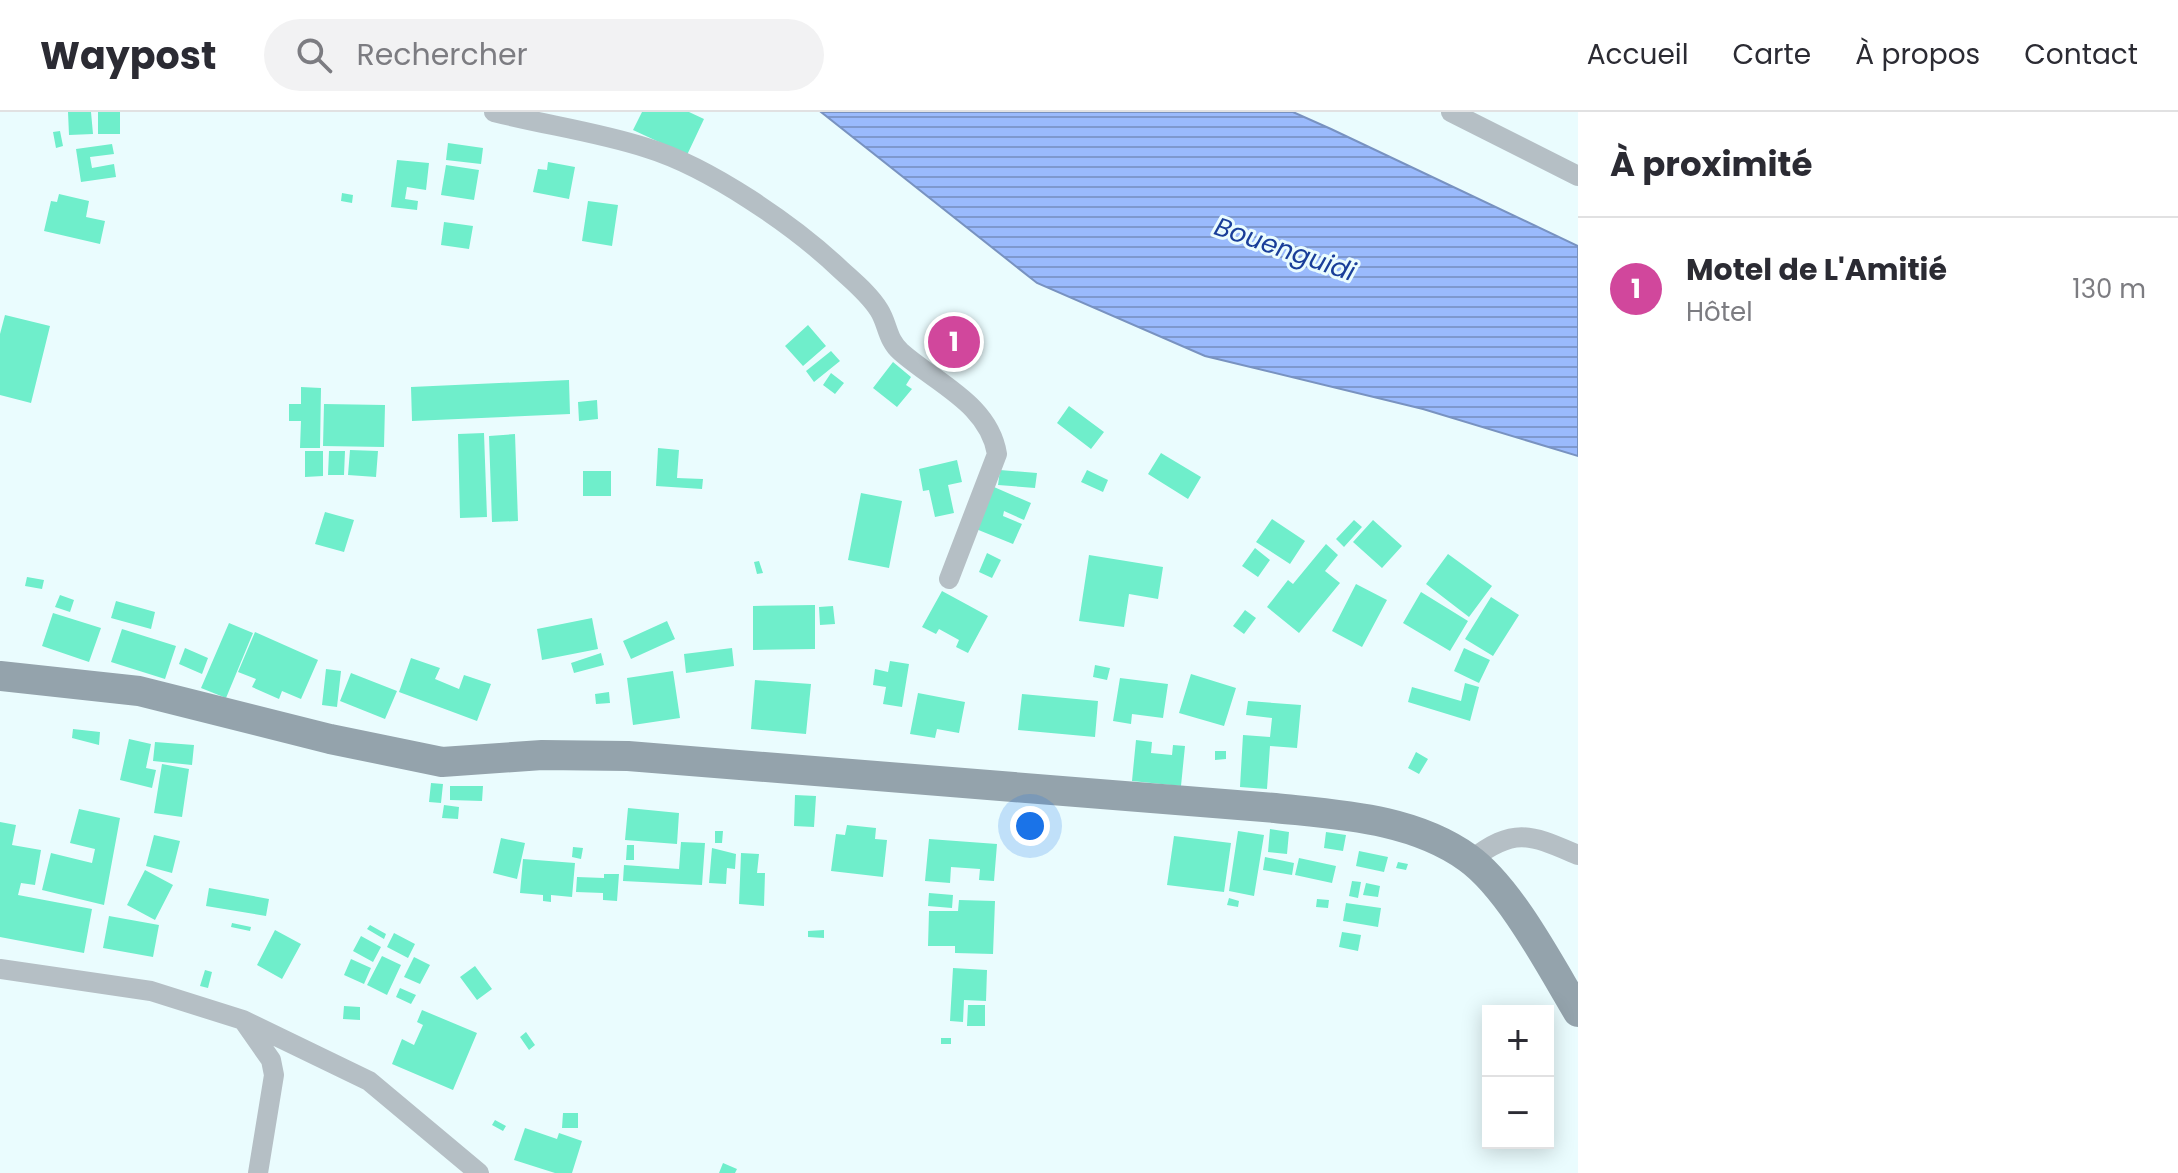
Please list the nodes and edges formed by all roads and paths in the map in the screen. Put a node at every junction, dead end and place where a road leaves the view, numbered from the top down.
1 (494, 112) edge
2 (1451, 112) edge
3 (1578, 176) edge
4 (949, 579) dead end
5 (0, 676) edge
6 (1578, 855) edge
7 (1471, 860) junction
8 (0, 969) edge
9 (1578, 1012) edge
10 (243, 1020) junction
11 (258, 1173) edge
12 (479, 1173) edge

1 - 4 street
2 - 3 street
5 - 7 main road
6 - 7 street
7 - 9 main road
8 - 10 street
10 - 11 street
10 - 12 street

